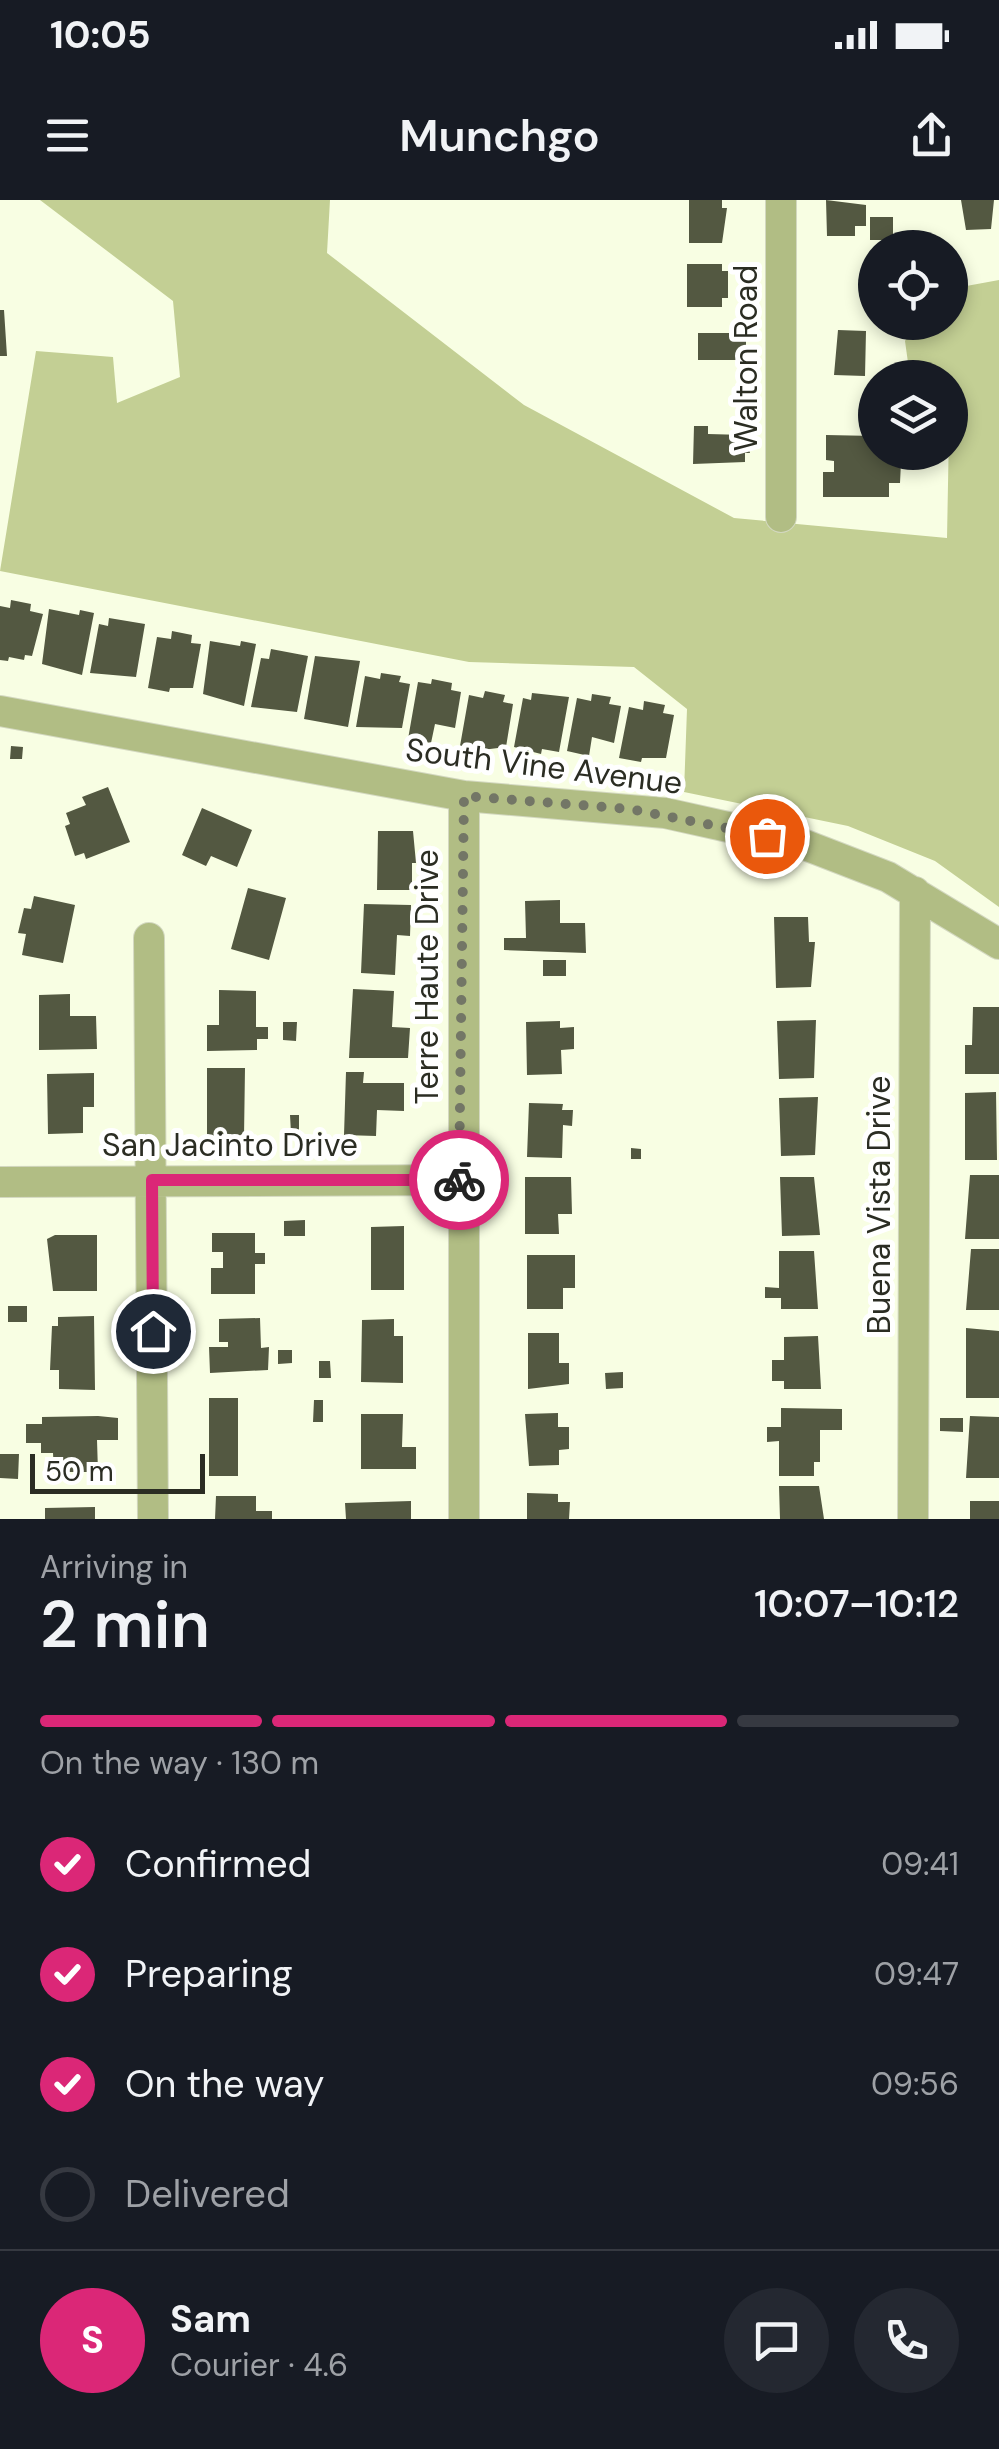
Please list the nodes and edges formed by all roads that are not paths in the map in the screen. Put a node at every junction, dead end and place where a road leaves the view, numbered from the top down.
1 (781, 200) edge
2 (781, 517) dead end
3 (0, 710) edge
4 (464, 796) junction
5 (914, 892) junction
6 (148, 938) dead end
7 (999, 944) edge
8 (152, 1180) junction
9 (461, 1180) junction
10 (0, 1182) edge
11 (153, 1519) edge
12 (464, 1519) edge
13 (913, 1519) edge

1 - 2 street, Walton Road
3 - 4 street, South Vine Avenue
4 - 5 street, South Vine Avenue
4 - 9 street, Terre Haute Drive
5 - 7 street, South Vine Avenue
5 - 13 street, Buena Vista Drive
6 - 8 street
8 - 9 street, San Jacinto Drive
8 - 10 street, San Jacinto Drive
8 - 11 street
9 - 12 street, Terre Haute Drive

